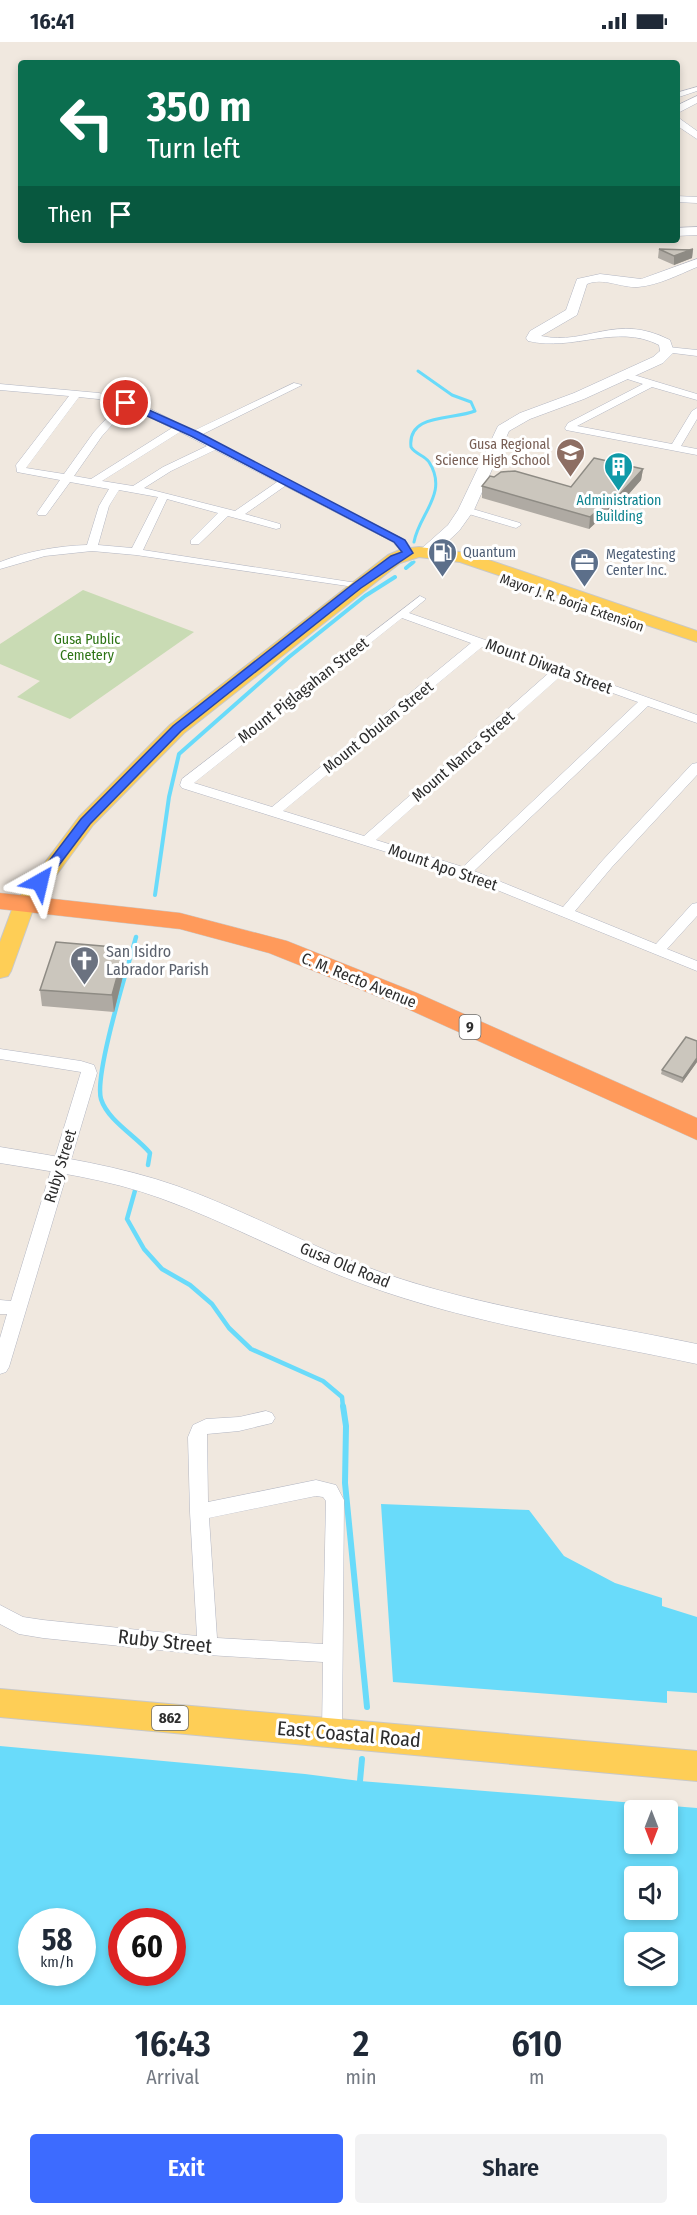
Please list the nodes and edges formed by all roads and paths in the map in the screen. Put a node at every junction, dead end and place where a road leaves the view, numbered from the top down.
1 (697, 90) edge
2 (680, 95) edge
3 (697, 99) edge
4 (680, 109) edge
5 (680, 122) edge
6 (697, 136) edge
7 (680, 199) edge
8 (697, 200) edge
9 (697, 231) edge
10 (680, 232) edge
11 (697, 263) edge
12 (668, 350) junction
13 (697, 353) edge
14 (624, 375) junction
15 (652, 383) junction
16 (297, 385) dead end
17 (0, 387) edge
18 (76, 394) junction
19 (697, 397) edge
20 (126, 403) junction
21 (697, 411) edge
22 (181, 428) junction
23 (195, 434) junction
24 (215, 446) junction
25 (675, 448) junction
26 (697, 452) edge
27 (68, 478) junction
28 (286, 481) junction
29 (94, 482) junction
30 (116, 486) junction
31 (136, 489) junction
32 (164, 495) junction
33 (466, 510) junction
34 (42, 513) dead end
35 (231, 514) junction
36 (516, 525) dead end
37 (276, 526) dead end
38 (195, 542) dead end
39 (92, 548) junction
40 (135, 552) junction
41 (427, 552) junction
42 (408, 553) junction
43 (0, 566) edge
44 (357, 586) junction
45 (420, 599) dead end
46 (401, 614) junction
47 (666, 631) junction
48 (697, 637) edge
49 (481, 641) junction
50 (697, 646) edge
51 (560, 670) junction
52 (646, 701) junction
53 (697, 719) edge
54 (697, 767) edge
55 (187, 782) joint
56 (274, 812) junction
57 (366, 841) junction
58 (465, 873) junction
59 (13, 902) edge
60 (697, 907) edge
61 (565, 914) junction
62 (658, 950) junction
63 (697, 966) edge
64 (0, 971) edge
65 (0, 1054) edge
66 (696, 1127) edge
67 (0, 1155) edge
68 (60, 1165) junction
69 (9, 1308) edge
70 (697, 1354) edge
71 (0, 1367) edge
72 (266, 1418) dead end
73 (199, 1512) junction
74 (0, 1614) edge
75 (208, 1646) junction
76 (333, 1654) junction
77 (0, 1703) edge
78 (332, 1732) junction
79 (697, 1766) edge

1 - 2 street
3 - 4 main road
5 - 6 main road
7 - 8 main road
9 - 10 main road
11 - 12 main road
12 - 13 street
12 - 14 main road
14 - 15 street
14 - 33 main road
15 - 19 street
15 - 25 street
16 - 23 street
17 - 18 street
18 - 20 street
18 - 27 street
20 - 22 street
20 - 27 street
21 - 25 street
22 - 23 street
22 - 29 street
23 - 24 street
24 - 28 street
24 - 31 street
25 - 26 street
27 - 29 street
27 - 34 street
28 - 35 street
28 - 42 street
29 - 30 street
30 - 31 street
30 - 39 street
31 - 32 street
32 - 35 street
32 - 40 street
33 - 36 street
33 - 41 main road
35 - 37 street
35 - 38 street
39 - 40 street
39 - 43 street
40 - 44 street
41 - 42 main road, Mayor J. R. Borja Extension
41 - 47 main road, Mayor J. R. Borja Extension
42 - 44 main road
44 - 59 main road
45 - 46 street, Mount Piglagahan Street
46 - 49 street, Mount Diwata Street
46 - 55 street, Mount Piglagahan Street
47 - 48 main road, Mayor J. R. Borja Extension
47 - 50 main road, Mayor J. R. Borja Extension
49 - 51 street, Mount Diwata Street
49 - 56 street, Mount Obulan Street
51 - 52 street, Mount Diwata Street
51 - 57 street, Mount Nanca Street
52 - 53 street, Mount Diwata Street
52 - 58 street
54 - 61 street
55 - 56 street, Mount Apo Street
56 - 57 street, Mount Apo Street
57 - 58 street, Mount Apo Street
58 - 61 street, Mount Apo Street
59 - 64 main road
59 - 66 highway, C. M. Recto Avenue / 9
60 - 62 street
61 - 62 street, Mount Apo Street
62 - 63 street, Mount Apo Street
65 - 68 street, Ruby Street
67 - 68 main road, Gusa Old Road
68 - 69 street, Ruby Street
68 - 70 main road, Gusa Old Road
69 - 71 street, Ruby Street
72 - 73 street
73 - 75 street
73 - 76 street
74 - 75 street, Ruby Street
75 - 76 street, Ruby Street
76 - 78 street
77 - 78 main road, East Coastal Road / 862
78 - 79 main road, East Coastal Road / 862

